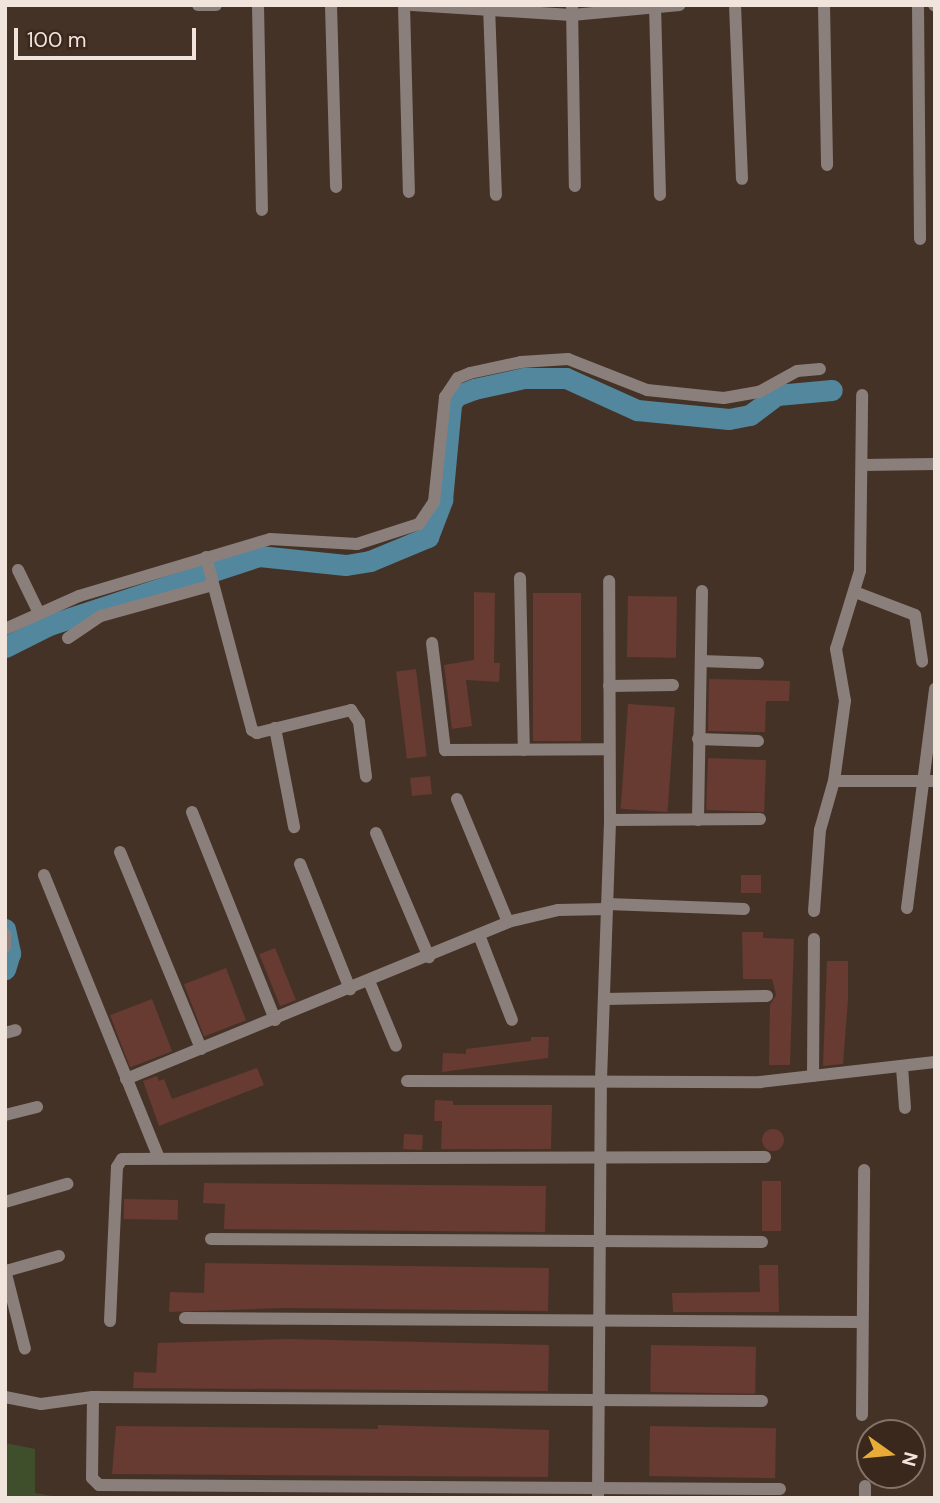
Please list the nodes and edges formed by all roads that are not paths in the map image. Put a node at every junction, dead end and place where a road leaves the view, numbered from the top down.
1 (198, 5) edge
2 (216, 5) edge
3 (258, 5) edge
4 (331, 5) edge
5 (404, 5) edge
6 (412, 5) edge
7 (680, 5) edge
8 (735, 5) edge
9 (824, 5) edge
10 (918, 5) edge
11 (655, 8) edge
12 (489, 9) edge
13 (572, 10) edge
14 (827, 165) dead end
15 (742, 179) dead end
16 (575, 186) dead end
17 (336, 187) dead end
18 (409, 192) dead end
19 (496, 195) dead end
20 (660, 195) dead end
21 (262, 210) dead end
22 (920, 239) dead end
23 (820, 369) dead end
24 (862, 395) dead end
25 (935, 464) edge
26 (862, 465) junction
27 (207, 561) junction
28 (18, 570) dead end
29 (520, 578) dead end
30 (609, 582) dead end
31 (213, 584) junction
32 (702, 591) dead end
33 (855, 592) junction
34 (39, 612) junction
35 (5, 629) edge
36 (68, 638) dead end
37 (432, 643) dead end
38 (701, 661) junction
39 (922, 661) dead end
40 (758, 663) dead end
41 (609, 685) junction
42 (673, 685) dead end
43 (935, 689) edge
44 (275, 728) junction
45 (698, 739) junction
46 (758, 741) dead end
47 (609, 749) junction
48 (524, 750) junction
49 (366, 777) dead end
50 (834, 781) junction
51 (928, 782) edge
52 (457, 799) dead end
53 (192, 812) dead end
54 (760, 819) dead end
55 (610, 820) junction
56 (698, 820) junction
57 (294, 827) dead end
58 (376, 833) dead end
59 (120, 852) dead end
60 (300, 864) dead end
61 (44, 875) dead end
62 (607, 907) junction
63 (906, 908) dead end
64 (744, 909) dead end
65 (814, 911) dead end
66 (508, 922) junction
67 (5, 934) edge
68 (478, 935) junction
69 (814, 939) dead end
70 (5, 947) edge
71 (429, 957) junction
72 (369, 981) junction
73 (350, 989) junction
74 (767, 996) dead end
75 (605, 999) junction
76 (275, 1020) junction
77 (512, 1020) dead end
78 (396, 1046) dead end
79 (201, 1049) junction
80 (935, 1062) edge
81 (902, 1067) junction
82 (813, 1076) junction
83 (126, 1079) junction
84 (601, 1080) junction
85 (407, 1081) dead end
86 (37, 1107) dead end
87 (905, 1108) dead end
88 (5, 1115) edge
89 (158, 1156) junction
90 (765, 1157) dead end
91 (601, 1161) junction
92 (864, 1170) dead end
93 (67, 1184) dead end
94 (6, 1200) edge
95 (211, 1239) dead end
96 (600, 1241) junction
97 (762, 1242) dead end
98 (59, 1256) dead end
99 (5, 1271) edge
100 (185, 1318) dead end
101 (600, 1320) junction
102 (110, 1321) dead end
103 (862, 1322) junction
104 (25, 1349) dead end
105 (5, 1397) edge
106 (93, 1397) junction
107 (599, 1400) junction
108 (762, 1401) dead end
109 (862, 1416) dead end
110 (780, 1489) dead end
111 (598, 1494) edge

1 - 2 street
3 - 21 street
4 - 17 street
5 - 18 street
6 - 12 street
7 - 11 street
8 - 15 street
9 - 14 street
10 - 22 street
11 - 13 street
11 - 20 street
12 - 13 street
12 - 19 street
13 - 16 street
23 - 27 street
24 - 26 street
25 - 26 street
26 - 33 street
27 - 31 street
27 - 34 street
28 - 34 street
29 - 48 street
30 - 41 street
31 - 36 street
31 - 44 street
32 - 38 street
33 - 39 street
33 - 50 street
34 - 35 street
37 - 48 street
38 - 40 street
38 - 45 street
41 - 42 street
41 - 47 street
43 - 51 street
44 - 49 street
44 - 57 street
45 - 46 street
45 - 56 street
47 - 48 street
47 - 55 street
50 - 51 street
50 - 65 street
51 - 63 street
52 - 66 street
53 - 76 street
54 - 56 street
55 - 56 street
55 - 62 street
58 - 71 street
59 - 79 street
60 - 73 street
61 - 83 street
62 - 64 street
62 - 66 street
62 - 75 street
66 - 68 street
67 - 70 street
68 - 71 street
68 - 77 street
69 - 82 street
71 - 72 street
72 - 73 street
72 - 78 street
73 - 76 street
74 - 75 street
75 - 84 street
76 - 79 street
79 - 83 street
80 - 81 street
81 - 82 street
81 - 87 street
82 - 84 street
83 - 89 street
84 - 85 street
84 - 91 street
86 - 88 street
89 - 91 street
89 - 102 street
90 - 91 street
91 - 96 street
92 - 103 street
93 - 94 street
95 - 96 street
96 - 97 street
96 - 101 street
98 - 99 street
99 - 104 street
100 - 101 street
101 - 103 street
101 - 107 street
103 - 109 street
105 - 106 street
106 - 107 street
106 - 111 street
107 - 108 street
107 - 111 street
110 - 111 street

